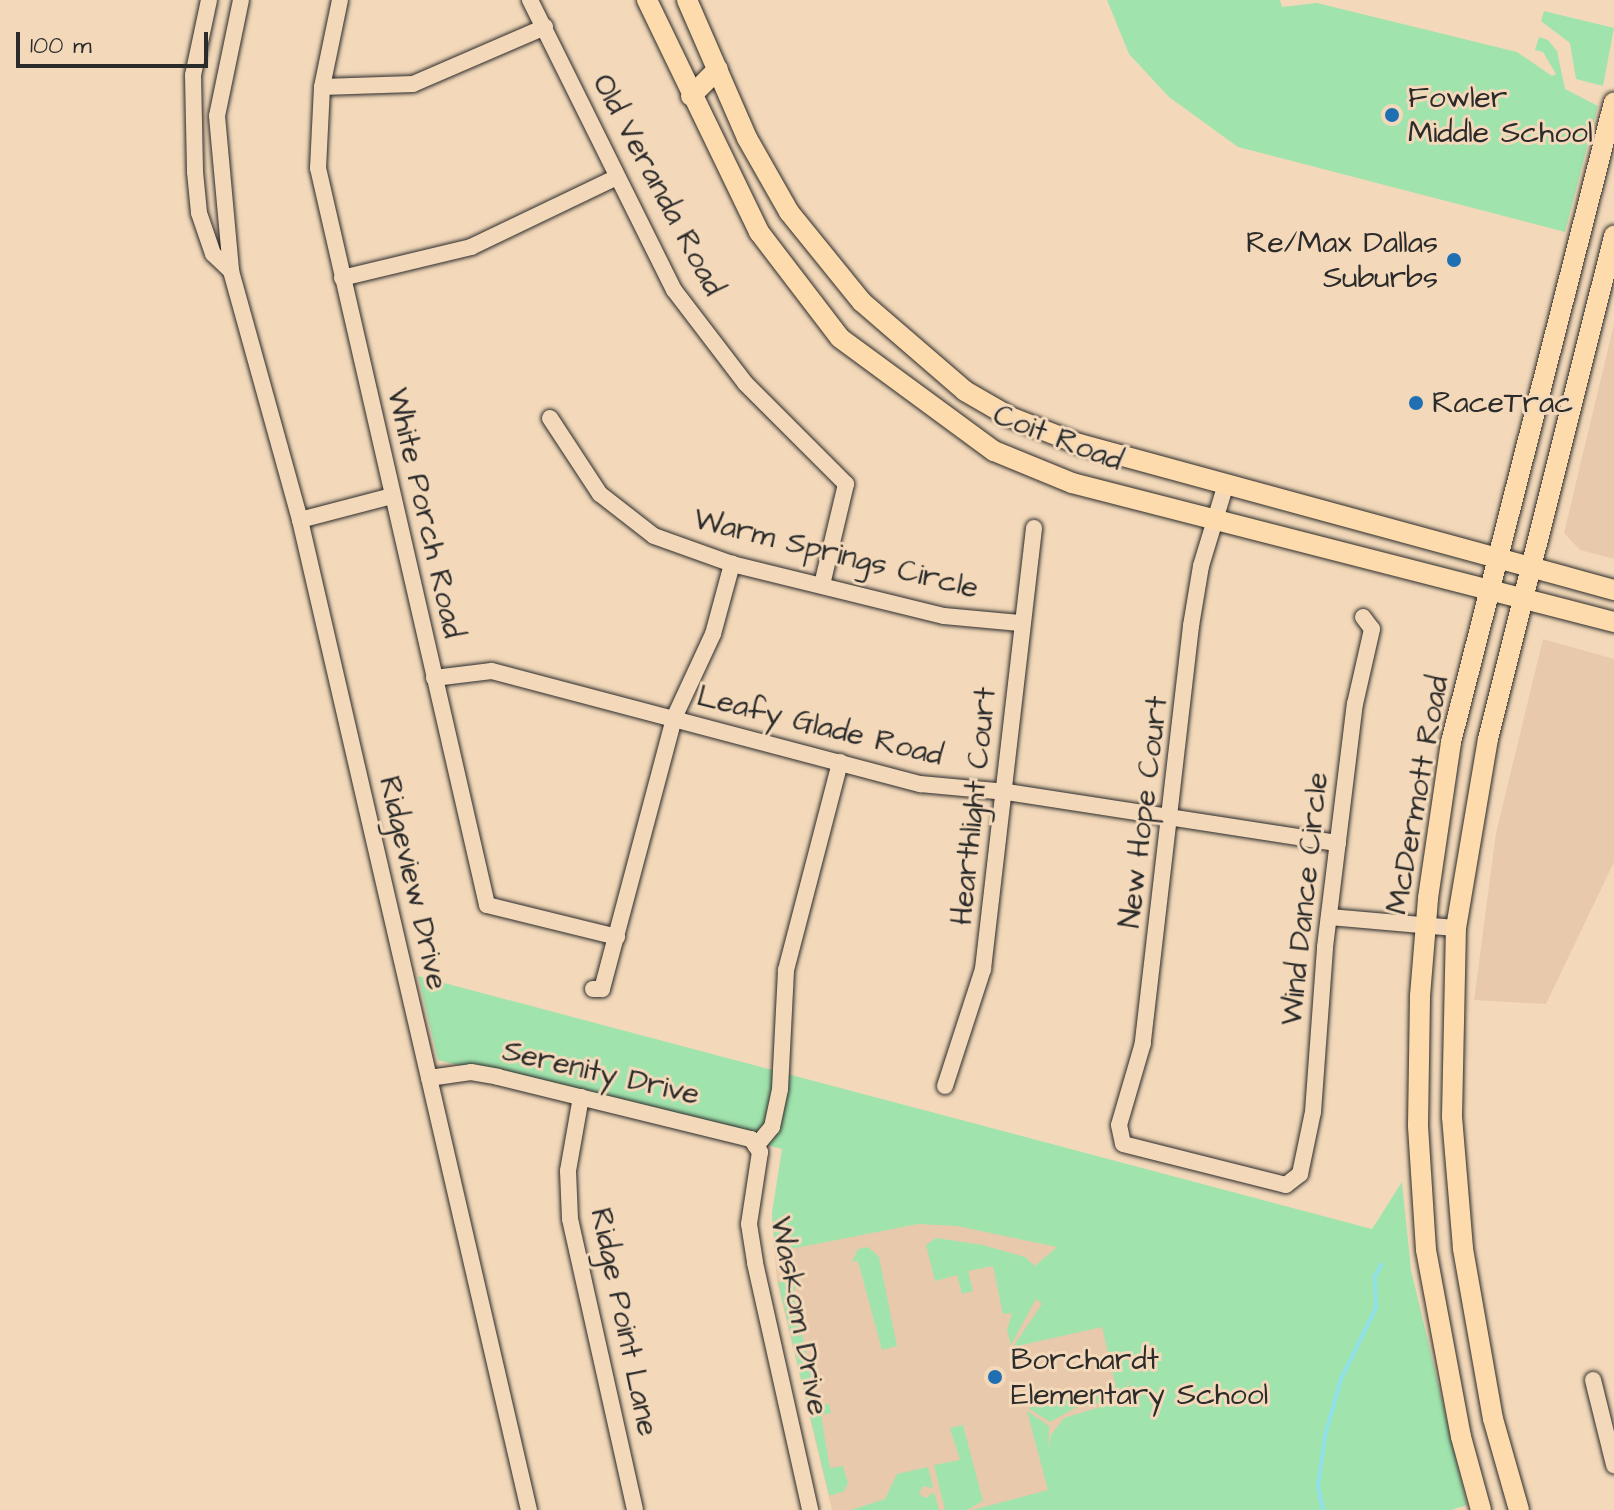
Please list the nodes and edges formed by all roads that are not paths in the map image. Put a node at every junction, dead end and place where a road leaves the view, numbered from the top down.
1 (209, 0) edge
2 (241, 0) edge
3 (340, 0) edge
4 (530, 0) edge
5 (647, 0) edge
6 (687, 0) edge
7 (545, 27) junction
8 (718, 69) junction
9 (322, 87) junction
10 (729, 92) junction
11 (691, 96) junction
12 (1614, 102) edge
13 (615, 178) junction
14 (1614, 236) edge
15 (1574, 257) junction
16 (1607, 264) junction
17 (231, 271) junction
18 (342, 278) junction
19 (550, 418) dead end
20 (1225, 487) junction
21 (392, 496) junction
22 (300, 520) junction
23 (1214, 520) junction
24 (1034, 528) dead end
25 (1497, 558) junction
26 (732, 564) junction
27 (1531, 568) junction
28 (822, 585) junction
29 (1490, 588) junction
30 (1614, 590) edge
31 (1524, 597) junction
32 (1363, 617) dead end
33 (1614, 622) edge
34 (1020, 623) junction
35 (434, 678) junction
36 (674, 718) junction
37 (840, 762) junction
38 (1007, 792) junction
39 (1171, 816) junction
40 (1338, 843) junction
41 (1329, 917) junction
42 (1426, 925) junction
43 (1456, 928) junction
44 (617, 937) junction
45 (593, 989) dead end
46 (429, 1078) junction
47 (945, 1086) dead end
48 (581, 1097) junction
49 (756, 1146) junction
50 (1286, 1185) joint
51 (1593, 1380) dead end
52 (1614, 1465) edge
53 (529, 1510) edge
54 (635, 1510) edge
55 (810, 1510) edge
56 (1481, 1510) edge
57 (1519, 1510) edge

1 - 17 street, Ridgeview Drive
2 - 17 street, Ridgeview Drive
3 - 9 street, White Porch Road
4 - 7 street, Old Veranda Road
5 - 11 main road, Coit Road
6 - 8 main road, Coit Road
7 - 9 street
7 - 13 street, Old Veranda Road
8 - 10 main road, Coit Road
8 - 11 main road
9 - 18 street, White Porch Road
10 - 11 main road
10 - 20 main road, Coit Road
11 - 23 main road, Coit Road
12 - 15 main road, McDermott Road
13 - 18 street
13 - 28 street, Old Veranda Road
14 - 16 main road, McDermott Road
15 - 16 main road
15 - 25 main road, McDermott Road
16 - 27 main road, McDermott Road
17 - 22 street, Ridgeview Drive
18 - 21 street, White Porch Road
19 - 26 street, Warm Springs Circle
20 - 23 street, New Hope Court
20 - 25 main road, Coit Road
21 - 22 street
21 - 35 street, White Porch Road
22 - 46 street, Ridgeview Drive
23 - 29 main road, Coit Road
23 - 39 street, New Hope Court
24 - 34 street, Hearthlight Court
25 - 27 main road, Coit Road
25 - 29 main road, McDermott Road
26 - 28 street, Warm Springs Circle
26 - 36 street
27 - 30 main road, Coit Road
27 - 31 main road, McDermott Road
28 - 34 street, Warm Springs Circle
29 - 31 main road, Coit Road
29 - 42 main road, McDermott Road
31 - 33 main road, Coit Road
31 - 43 main road, McDermott Road
32 - 40 street, Wind Dance Circle
34 - 38 street, Hearthlight Court
35 - 36 street, Leafy Glade Road
35 - 44 street, White Porch Road
36 - 37 street, Leafy Glade Road
36 - 44 street
37 - 38 street, Leafy Glade Road
37 - 49 street, Waskom Drive
38 - 39 street, Leafy Glade Road
38 - 47 street, Hearthlight Court
39 - 40 street, Leafy Glade Road
39 - 50 street, New Hope Court
40 - 41 street, Wind Dance Circle
41 - 42 street
41 - 50 street, Wind Dance Circle
42 - 43 street
42 - 56 main road, McDermott Road
43 - 57 main road, McDermott Road
44 - 45 street
46 - 48 street, Serenity Drive
46 - 53 street, Ridgeview Drive
48 - 49 street, Serenity Drive
48 - 54 street, Ridge Point Lane
49 - 55 street, Waskom Drive
51 - 52 street

